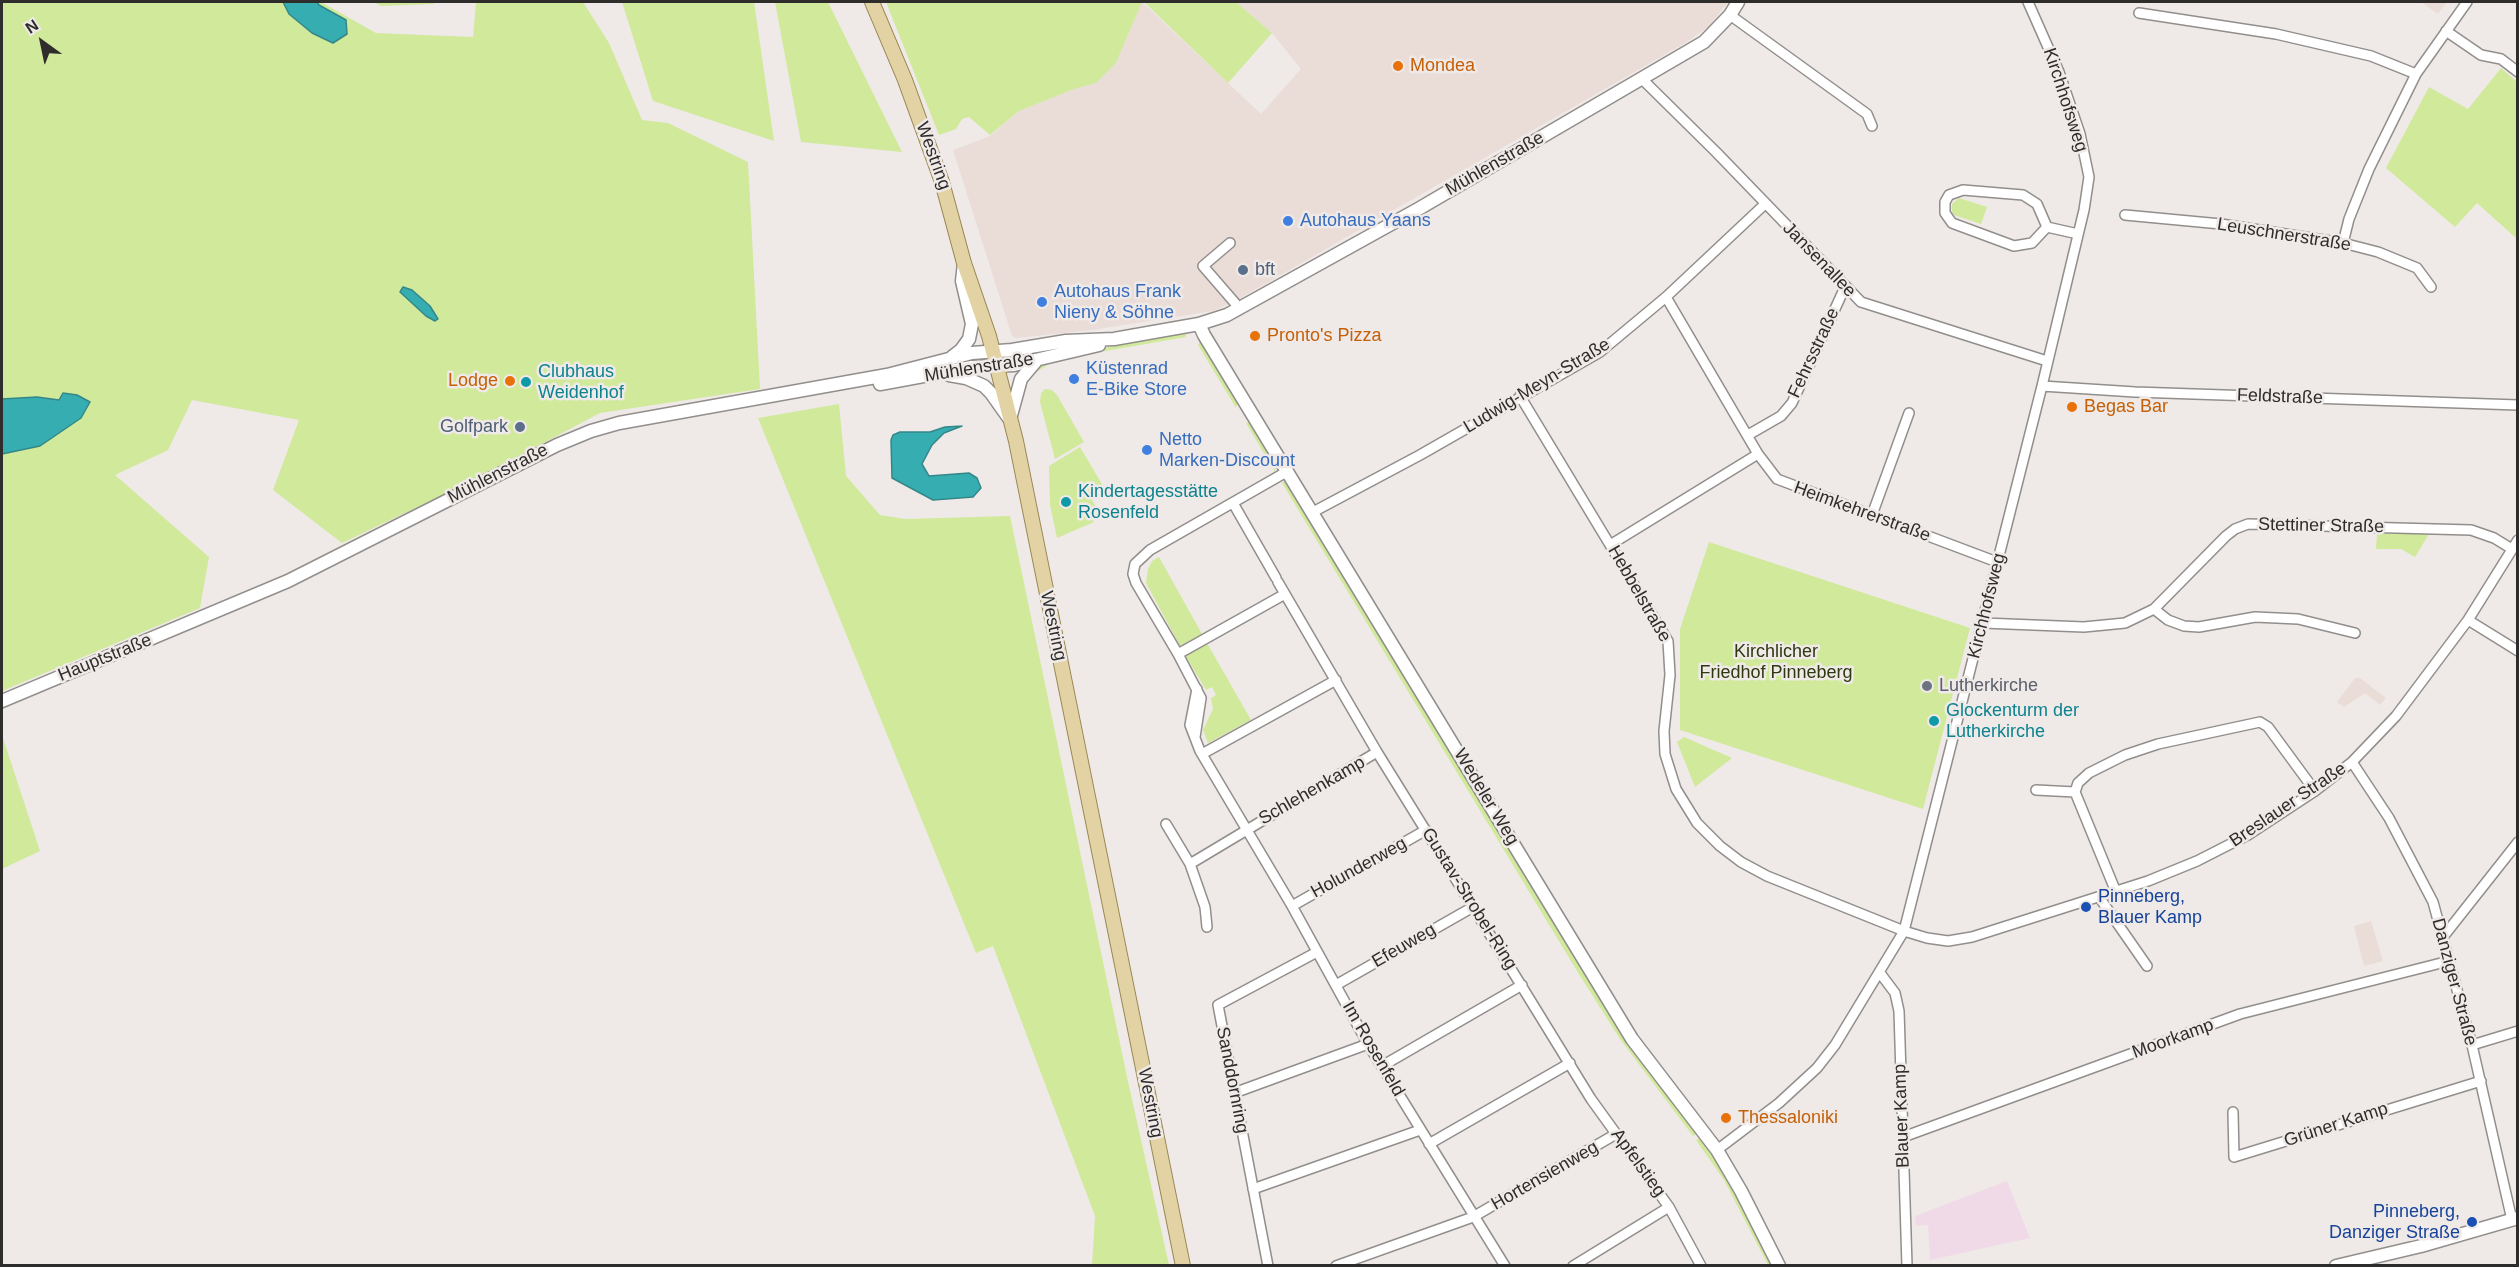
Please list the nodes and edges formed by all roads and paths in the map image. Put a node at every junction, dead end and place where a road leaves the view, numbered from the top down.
1 (872, 2) edge
2 (1738, 2) edge
3 (2028, 2) edge
4 (2467, 2) edge
5 (2139, 13) dead end
6 (1730, 15) junction
7 (2446, 31) junction
8 (2517, 72) edge
9 (2416, 74) junction
10 (1641, 78) junction
11 (1872, 126) dead end
12 (1765, 204) junction
13 (2124, 215) dead end
14 (2047, 227) junction
15 (2078, 234) junction
16 (1230, 243) dead end
17 (2343, 243) junction
18 (964, 263) junction
19 (1845, 287) junction
20 (2432, 287) dead end
21 (1666, 297) junction
22 (1235, 303) dead end
23 (1199, 324) junction
24 (1114, 339) junction
25 (948, 359) junction
26 (994, 359) junction
27 (1038, 359) junction
28 (2047, 361) junction
29 (942, 374) junction
30 (2042, 386) junction
31 (807, 390) junction
32 (1520, 396) junction
33 (2517, 405) edge
34 (1909, 413) dead end
35 (1010, 420) junction
36 (1748, 435) junction
37 (1758, 454) junction
38 (1288, 471) junction
39 (1233, 503) junction
40 (1313, 512) junction
41 (1872, 515) junction
42 (2517, 540) edge
43 (1610, 544) junction
44 (2512, 549) junction
45 (1997, 562) junction
46 (1285, 594) junction
47 (2154, 609) junction
48 (208, 615) joint
49 (2468, 620) junction
50 (1983, 623) junction
51 (2355, 633) dead end
52 (2517, 651) edge
53 (1178, 654) junction
54 (1336, 680) junction
55 (2, 701) edge
56 (1377, 752) junction
57 (1202, 754) junction
58 (2352, 762) junction
59 (2036, 790) dead end
60 (2315, 791) junction
61 (2075, 792) junction
62 (1166, 824) dead end
63 (1246, 829) junction
64 (1426, 830) junction
65 (2517, 842) edge
66 (1190, 864) junction
67 (2116, 892) junction
68 (2099, 897) junction
69 (1292, 906) junction
70 (1473, 907) junction
71 (1207, 927) dead end
72 (1904, 931) junction
73 (2443, 937) junction
74 (1317, 952) junction
75 (2449, 961) junction
76 (2147, 966) dead end
77 (1880, 973) junction
78 (1336, 985) junction
79 (1522, 985) junction
80 (2517, 1031) edge
81 (1368, 1044) junction
82 (2472, 1045) junction
83 (1570, 1064) junction
84 (1382, 1066) junction
85 (2481, 1081) junction
86 (1234, 1093) junction
87 (2233, 1112) dead end
88 (1420, 1130) junction
89 (1616, 1134) junction
90 (1903, 1137) junction
91 (1429, 1144) junction
92 (1717, 1150) junction
93 (1253, 1189) junction
94 (1670, 1207) junction
95 (1473, 1217) junction
96 (2515, 1219) edge
97 (1183, 1266) edge
98 (1268, 1266) edge
99 (1336, 1266) edge
100 (1505, 1266) edge
101 (1572, 1266) edge
102 (1701, 1266) edge
103 (1779, 1266) edge
104 (1907, 1266) edge
105 (2336, 1266) edge

1 - 18 main road, Westring
2 - 6 main road, Mühlenstraße
3 - 15 street, Kirchhofsweg
4 - 7 street
5 - 9 street
6 - 10 main road, Mühlenstraße
6 - 11 street
7 - 8 street
7 - 9 street
9 - 17 street
10 - 12 street, Jansenallee
10 - 23 main road, Mühlenstraße
12 - 19 street, Jansenallee
12 - 21 street, Ludwig-Meyn-Straße
13 - 17 street, Leuschnerstraße
14 - 14 street
14 - 15 street
15 - 28 street, Kirchhofsweg
16 - 22 street
17 - 20 street, Leuschnerstraße
18 - 25 main road
18 - 26 main road, Westring
19 - 28 street, Jansenallee
19 - 36 street, Fehrsstraße
21 - 32 street, Ludwig-Meyn-Straße
21 - 36 street, Heimkehrerstraße
23 - 24 main road, Mühlenstraße
23 - 38 main road, Wedeler Weg
24 - 26 main road, Mühlenstraße
24 - 27 main road, Mühlenstraße
25 - 26 main road, Mühlenstraße
25 - 31 main road, Mühlenstraße
26 - 27 main road, Mühlenstraße
26 - 29 main road, Mühlenstraße
26 - 35 main road, Westring
27 - 35 main road
28 - 30 street, Kirchhofsweg
29 - 31 main road, Mühlenstraße
29 - 35 main road
30 - 33 street, Feldstraße
30 - 45 street, Kirchhofsweg
31 - 48 main road, Mühlenstraße
32 - 40 street, Ludwig-Meyn-Straße
32 - 43 street, Hebbelstraße
34 - 41 street
35 - 97 main road, Westring
36 - 37 street, Heimkehrerstraße
37 - 41 street, Heimkehrerstraße
37 - 43 street
38 - 39 street, Im Rosenfeld
38 - 40 main road, Wedeler Weg
39 - 46 street, Gustav-Strobel-Ring
39 - 53 street, Im Rosenfeld
40 - 92 main road, Wedeler Weg
41 - 45 street, Heimkehrerstraße
42 - 44 street, Breslauer Straße
43 - 72 street, Hebbelstraße
44 - 47 street, Stettiner Straße
44 - 49 street, Breslauer Straße
45 - 50 street, Kirchhofsweg
46 - 53 street
46 - 54 street, Gustav-Strobel-Ring
47 - 50 street, Stettiner Straße
47 - 51 street
48 - 55 main road, Hauptstraße
49 - 52 street
49 - 58 street, Breslauer Straße
50 - 72 street, Kirchhofsweg
53 - 57 street, Im Rosenfeld
54 - 56 street, Gustav-Strobel-Ring
54 - 57 street
56 - 63 street, Schlehenkamp
56 - 64 street, Gustav-Strobel-Ring
57 - 63 street, Im Rosenfeld
58 - 60 street, Breslauer Straße
58 - 73 street, Danziger Straße
59 - 61 street
60 - 61 street
60 - 67 street, Breslauer Straße
61 - 67 street
62 - 66 street
63 - 66 street
63 - 69 street, Im Rosenfeld
64 - 69 street, Holunderweg
64 - 70 street, Gustav-Strobel-Ring
65 - 73 street
66 - 71 street
67 - 68 street, Breslauer Straße
68 - 72 street, Breslauer Straße
68 - 76 street
69 - 74 street, Im Rosenfeld
70 - 78 street, Efeuweg
70 - 79 street, Gustav-Strobel-Ring
72 - 77 street, Kirchhofsweg
73 - 75 street, Danziger Straße
74 - 78 street, Im Rosenfeld
74 - 86 street, Sanddornring
75 - 82 street, Danziger Straße
75 - 90 street, Moorkamp
77 - 90 street, Blauer Kamp
77 - 92 street, Kirchhofsweg
78 - 81 street, Im Rosenfeld
79 - 83 street, Gustav-Strobel-Ring
79 - 84 street
80 - 82 street
81 - 84 street, Im Rosenfeld
81 - 86 street
82 - 85 street, Danziger Straße
83 - 89 street, Apfelstieg
83 - 91 street
84 - 88 street, Im Rosenfeld
85 - 87 street, Grüner Kamp
85 - 96 street, Danziger Straße
86 - 93 street, Sanddornring
88 - 91 street, Im Rosenfeld
88 - 93 street
89 - 94 street, Apfelstieg
89 - 95 street, Hortensienweg
90 - 104 street, Blauer Kamp
91 - 95 street, Im Rosenfeld
92 - 103 main road, Wedeler Weg
93 - 98 street, Sanddornring
94 - 101 street
94 - 102 street, Apfelstieg
95 - 99 street
95 - 100 street, Im Rosenfeld
96 - 105 main road

